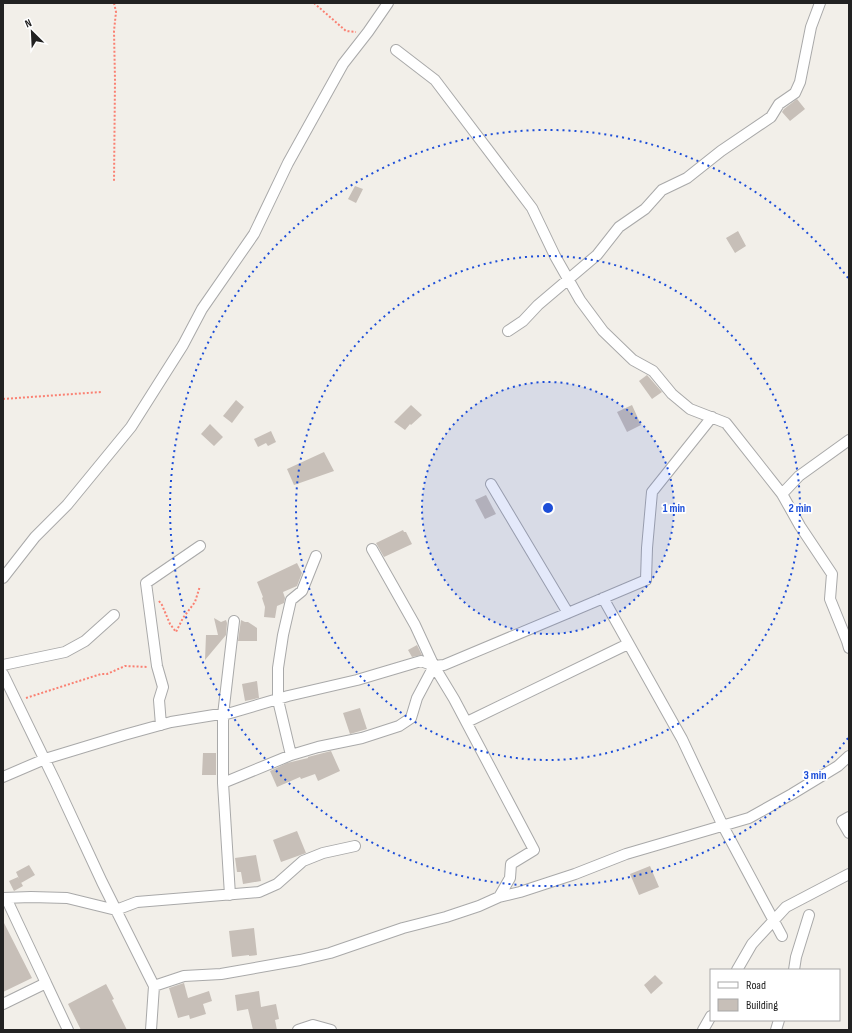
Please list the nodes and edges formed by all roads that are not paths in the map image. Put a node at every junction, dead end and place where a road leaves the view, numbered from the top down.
1 (388, 3) edge
2 (820, 3) edge
3 (396, 50) dead end
4 (568, 279) junction
5 (508, 331) dead end
6 (712, 417) junction
7 (849, 440) edge
8 (491, 484) dead end
9 (782, 494) junction
10 (200, 546) dead end
11 (372, 549) dead end
12 (316, 556) dead end
13 (3, 578) edge
14 (603, 598) junction
15 (568, 613) junction
16 (114, 615) dead end
17 (234, 621) dead end
18 (848, 642) edge
19 (628, 644) junction
20 (3, 665) edge
21 (434, 666) junction
22 (3, 674) edge
23 (278, 700) junction
24 (224, 715) junction
25 (467, 722) junction
26 (161, 725) junction
27 (291, 755) junction
28 (849, 756) edge
29 (45, 759) junction
30 (3, 777) edge
31 (223, 783) junction
32 (849, 817) edge
33 (723, 826) junction
34 (849, 833) edge
35 (355, 846) dead end
36 (849, 874) edge
37 (230, 895) junction
38 (499, 897) junction
39 (5, 898) edge
40 (116, 910) junction
41 (809, 915) dead end
42 (782, 936) dead end
43 (738, 969) edge
44 (794, 969) edge
45 (46, 983) junction
46 (154, 986) junction
47 (3, 1004) edge
48 (710, 1018) edge
49 (68, 1030) edge
50 (151, 1030) edge
51 (298, 1030) edge
52 (331, 1030) edge
53 (703, 1030) edge

1 - 13 street
2 - 4 street
3 - 4 street
4 - 5 street
4 - 6 street
6 - 9 street
6 - 14 street
7 - 9 street
8 - 15 street
9 - 18 street
10 - 26 street
11 - 21 street
12 - 23 street
14 - 15 street
14 - 19 street
15 - 21 street
16 - 20 street
17 - 24 street
19 - 25 street
19 - 33 street
21 - 23 street
21 - 25 street
21 - 27 street
22 - 29 street
23 - 24 street
23 - 27 street
24 - 26 street
24 - 31 street
25 - 38 street
26 - 29 street
27 - 31 street
28 - 33 street
29 - 30 street
29 - 40 street
31 - 37 street
32 - 34 street
33 - 38 street
33 - 42 street
35 - 37 street
36 - 43 street
37 - 40 street
38 - 46 street
39 - 40 street
39 - 45 street
40 - 46 street
41 - 44 street
45 - 47 street
45 - 49 street
46 - 50 street
48 - 53 street
51 - 52 street

